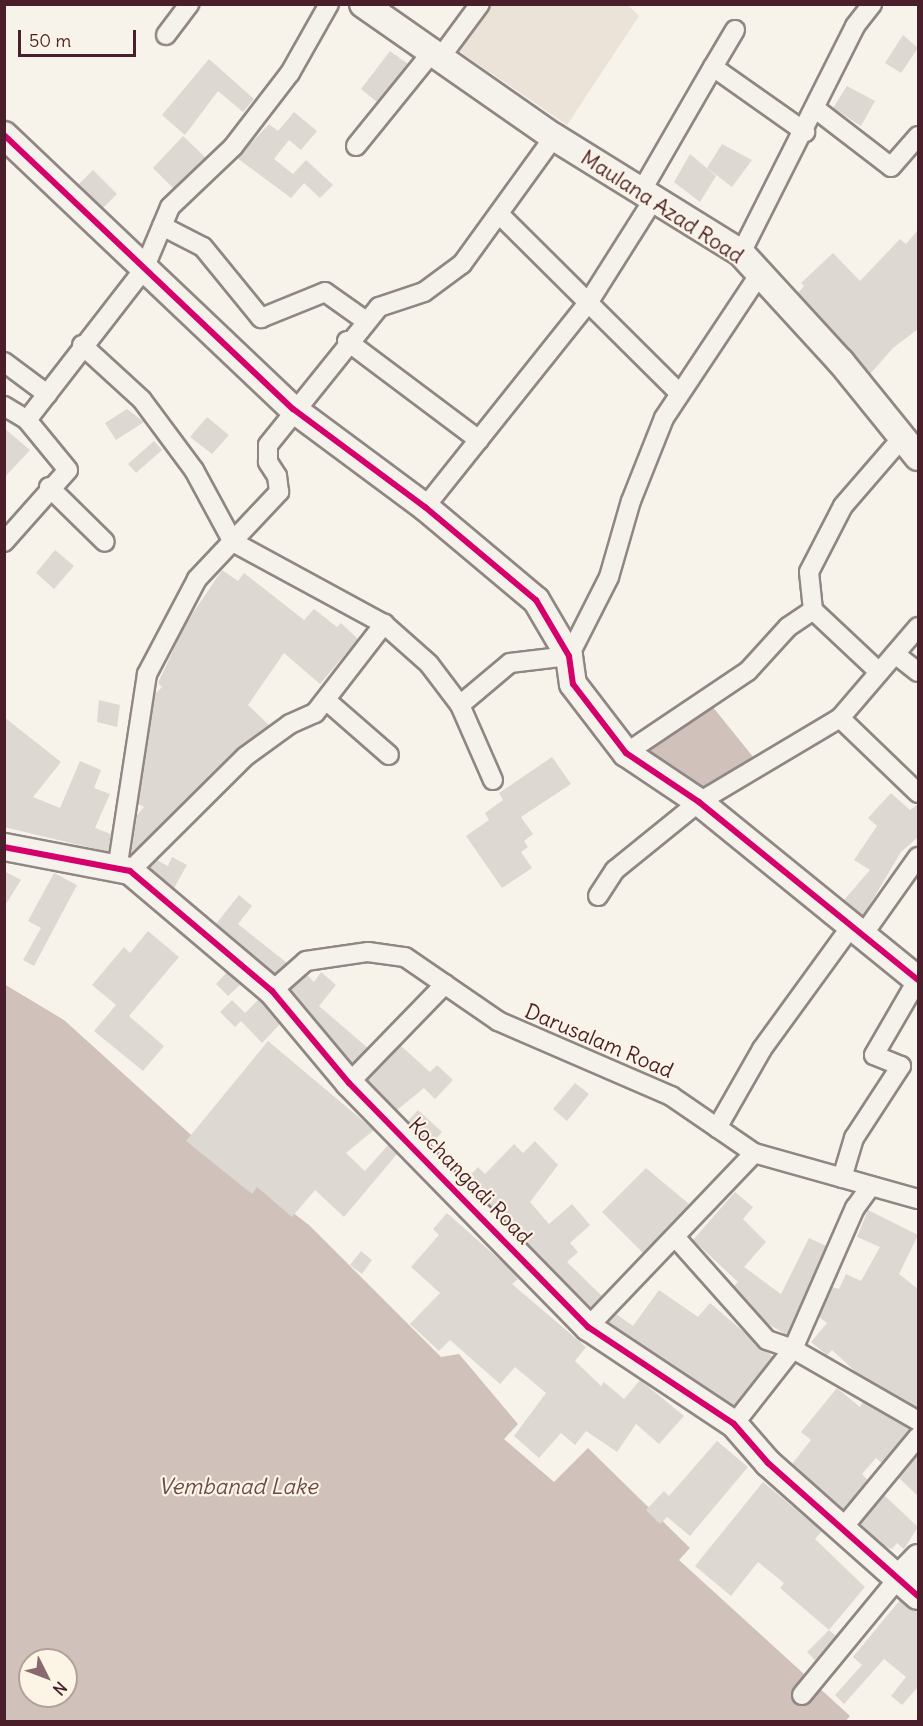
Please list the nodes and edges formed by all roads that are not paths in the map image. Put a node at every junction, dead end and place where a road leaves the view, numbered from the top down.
1 (189, 4) edge
2 (329, 4) edge
3 (363, 4) edge
4 (480, 4) edge
5 (872, 4) edge
6 (735, 30) dead end
7 (165, 34) dead end
8 (436, 55) junction
9 (713, 67) junction
10 (817, 110) junction
11 (805, 132) junction
12 (918, 136) edge
13 (554, 137) junction
14 (7, 142) edge
15 (356, 146) dead end
16 (649, 194) junction
17 (499, 214) junction
18 (162, 226) junction
19 (741, 254) junction
20 (144, 269) junction
21 (759, 276) junction
22 (588, 303) junction
23 (366, 321) junction
24 (347, 342) junction
25 (82, 345) junction
26 (4, 362) edge
27 (679, 393) junction
28 (47, 394) junction
29 (4, 406) edge
30 (293, 409) junction
31 (27, 420) junction
32 (479, 440) junction
33 (910, 448) edge
34 (49, 487) junction
35 (425, 507) junction
36 (4, 542) edge
37 (105, 542) dead end
38 (234, 542) junction
39 (813, 610) junction
40 (384, 624) junction
41 (918, 627) edge
42 (895, 654) junction
43 (569, 656) junction
44 (879, 672) junction
45 (918, 672) edge
46 (327, 701) junction
47 (460, 705) junction
48 (840, 718) junction
49 (626, 753) junction
50 (389, 755) dead end
51 (493, 780) dead end
52 (918, 793) edge
53 (699, 802) junction
54 (4, 847) edge
55 (918, 857) edge
56 (123, 870) junction
57 (598, 896) dead end
58 (856, 932) junction
59 (918, 980) edge
60 (445, 984) junction
61 (273, 991) junction
62 (349, 1083) junction
63 (717, 1128) junction
64 (753, 1153) junction
65 (842, 1178) junction
66 (871, 1186) junction
67 (918, 1199) edge
68 (676, 1238) junction
69 (588, 1327) junction
70 (793, 1349) junction
71 (918, 1421) edge
72 (734, 1424) junction
73 (918, 1437) edge
74 (841, 1530) junction
75 (918, 1558) edge
76 (896, 1581) junction
77 (918, 1596) edge
78 (802, 1695) dead end

1 - 7 street
2 - 18 street
3 - 8 street, Maulana Azad Road
4 - 8 street
5 - 10 street
6 - 9 street
8 - 13 street, Maulana Azad Road
8 - 15 street
9 - 11 street
9 - 16 street
10 - 11 street
10 - 12 street
11 - 19 street
13 - 16 street, Maulana Azad Road
13 - 17 street
14 - 20 street
16 - 19 street, Maulana Azad Road
16 - 22 street
17 - 22 street
17 - 23 street
18 - 20 street
18 - 23 street
19 - 21 street, Maulana Azad Road
20 - 25 street
20 - 30 street
21 - 27 street
21 - 33 street, Maulana Azad Road
22 - 27 street
22 - 32 street
23 - 24 street
24 - 30 street
24 - 32 street
25 - 28 street
25 - 38 street
26 - 28 street
27 - 43 street
28 - 31 street
29 - 31 street
30 - 35 street
30 - 38 street
31 - 34 street
32 - 35 street
33 - 39 street
34 - 36 street
34 - 37 street
35 - 43 street
38 - 40 street
38 - 56 street
39 - 44 street
39 - 49 street
40 - 46 street
40 - 47 street
41 - 42 street
42 - 44 street
42 - 45 street
43 - 47 street
43 - 49 street
44 - 48 street
46 - 50 street
46 - 56 street
47 - 51 street
48 - 52 street
48 - 53 street
49 - 53 street
53 - 57 street
53 - 58 street
54 - 56 street, Kochangadi Road
55 - 58 street
56 - 61 street, Kochangadi Road
58 - 59 street
58 - 63 street
59 - 65 street
60 - 61 street, Darusalam Road
60 - 62 street
60 - 63 street, Darusalam Road
61 - 62 street, Kochangadi Road
62 - 69 street, Kochangadi Road
63 - 64 street, Darusalam Road
64 - 65 street, Darusalam Road
64 - 68 street
65 - 66 street, Darusalam Road
66 - 67 street, Darusalam Road
66 - 70 street
68 - 69 street
68 - 70 street
69 - 72 street, Kochangadi Road
70 - 71 street
70 - 72 street
72 - 74 street, Kochangadi Road
73 - 74 street
74 - 76 street, Kochangadi Road
75 - 76 street
76 - 77 street, Kochangadi Road
76 - 78 street

